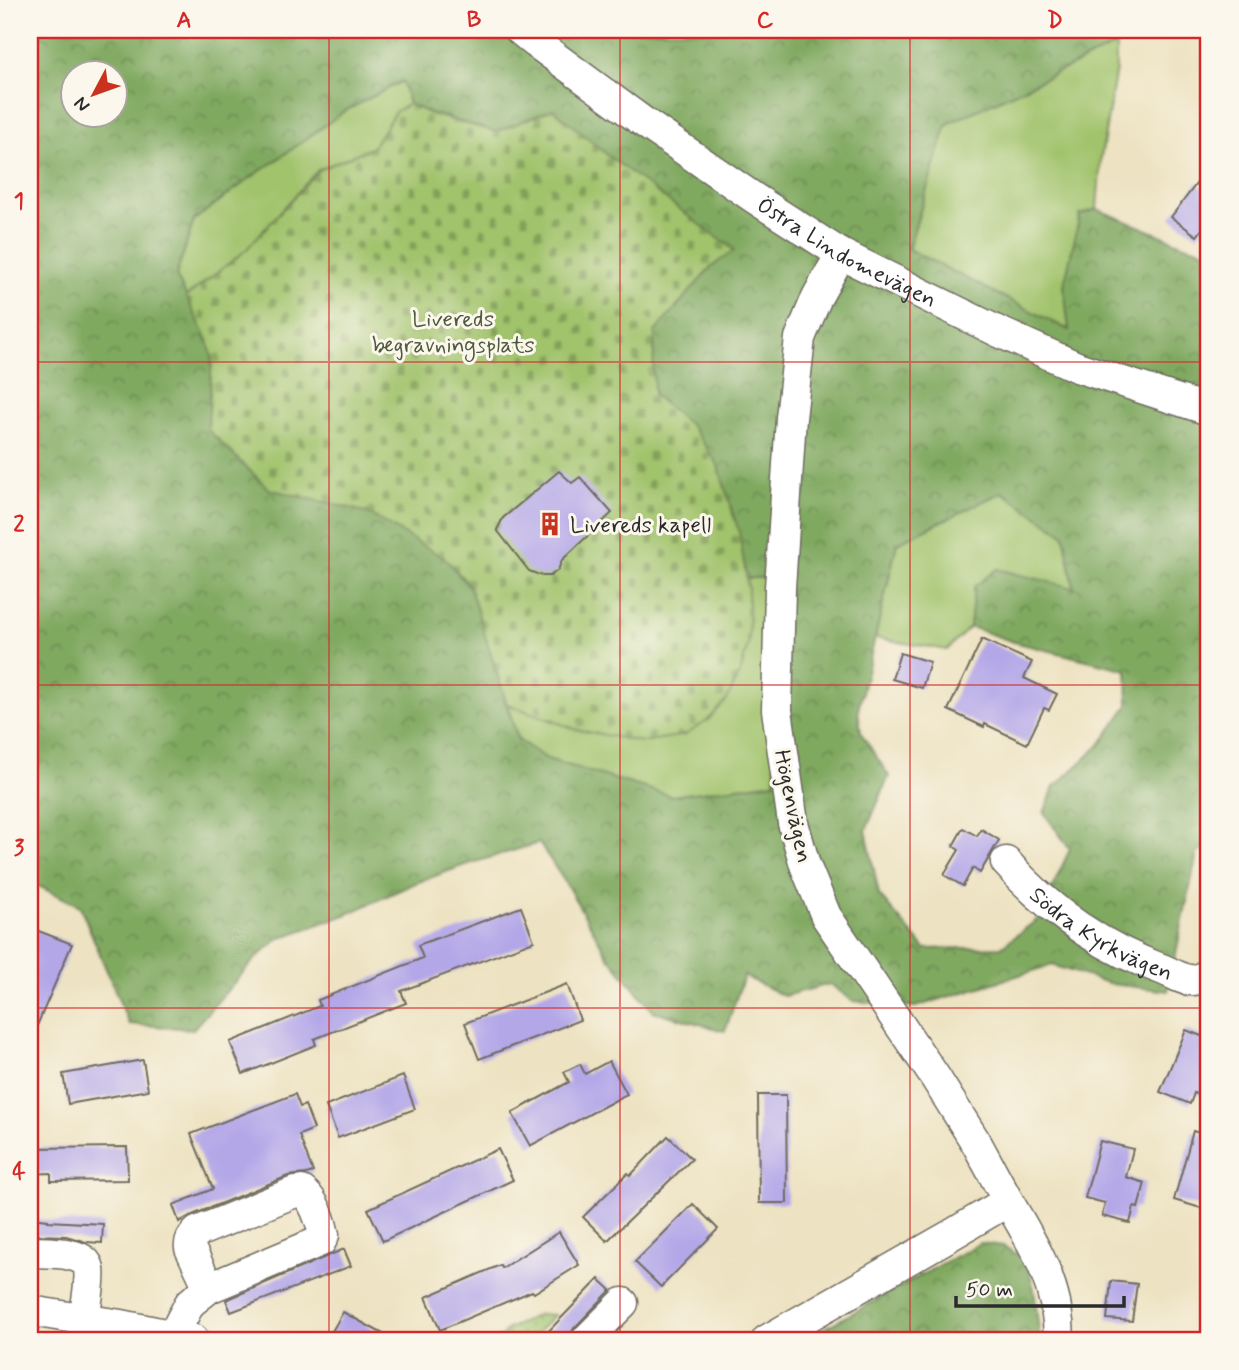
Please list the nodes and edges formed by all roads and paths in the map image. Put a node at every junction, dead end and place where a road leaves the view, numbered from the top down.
1 (520, 30) edge
2 (841, 254) junction
3 (1209, 410) edge
4 (1006, 862) dead end
5 (1209, 975) edge
6 (1008, 1201) junction
7 (30, 1252) edge
8 (209, 1288) dead end
9 (623, 1303) dead end
10 (30, 1311) edge
11 (84, 1319) junction
12 (186, 1338) edge
13 (586, 1340) edge
14 (767, 1340) edge
15 (1059, 1340) edge

1 - 2 street, Östra Lindomevägen
2 - 3 street, Östra Lindomevägen
2 - 6 street, Högenvägen
4 - 5 street, Södra Kyrkvägen
6 - 14 street
6 - 15 street
7 - 11 street
8 - 12 street
9 - 13 street
10 - 11 street
11 - 12 street

